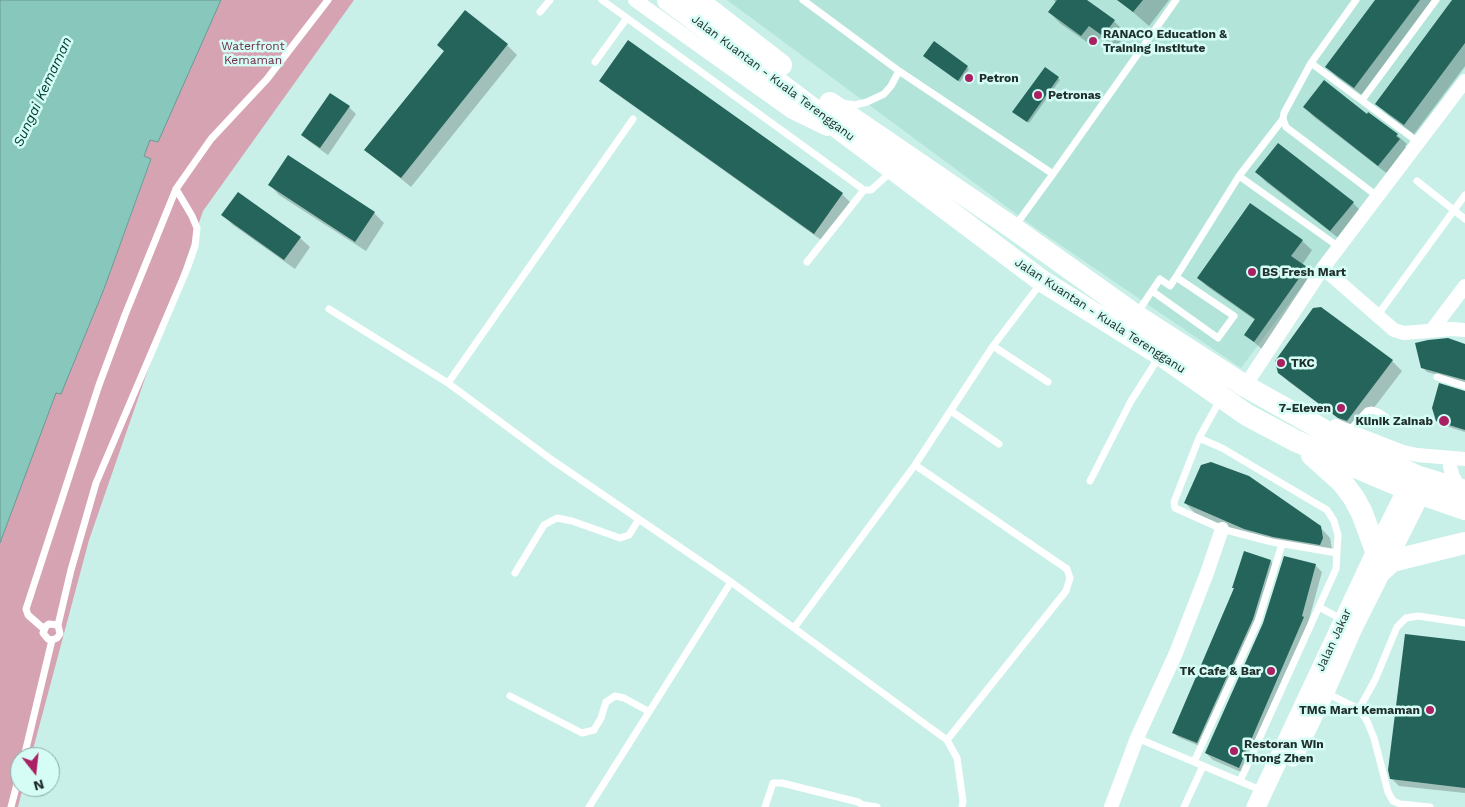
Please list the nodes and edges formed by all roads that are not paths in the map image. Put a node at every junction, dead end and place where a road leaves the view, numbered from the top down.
1 (328, 0) edge
2 (550, 0) edge
3 (602, 0) edge
4 (635, 0) edge
5 (668, 0) edge
6 (697, 0) edge
7 (803, 0) edge
8 (1176, 0) edge
9 (1356, 0) edge
10 (1436, 0) edge
11 (540, 12) dead end
12 (627, 18) junction
13 (595, 62) dead end
14 (1311, 63) junction
15 (899, 71) junction
16 (1465, 82) edge
17 (827, 100) junction
18 (1362, 100) junction
19 (1283, 118) junction
20 (633, 119) dead end
21 (1418, 142) junction
22 (868, 149) junction
23 (894, 169) junction
24 (1053, 174) junction
25 (1239, 176) junction
26 (1417, 181) dead end
27 (176, 189) junction
28 (864, 190) junction
29 (1465, 195) edge
30 (1377, 196) junction
31 (1454, 210) junction
32 (1465, 219) edge
33 (1014, 228) junction
34 (1339, 247) junction
35 (1059, 260) junction
36 (807, 262) dead end
37 (1323, 268) junction
38 (1176, 277) junction
39 (1042, 281) junction
40 (1465, 286) edge
41 (1152, 291) junction
42 (329, 309) dead end
43 (1135, 314) junction
44 (1377, 317) junction
45 (1432, 330) junction
46 (1465, 330) edge
47 (993, 346) junction
48 (1161, 355) junction
49 (1437, 377) dead end
50 (1248, 381) junction
51 (1048, 382) dead end
52 (448, 383) junction
53 (1465, 386) edge
54 (1221, 397) junction
55 (951, 410) junction
56 (1386, 418) dead end
57 (1346, 436) junction
58 (1199, 438) junction
59 (1296, 441) junction
60 (999, 444) dead end
61 (1432, 456) junction
62 (1451, 458) junction
63 (1465, 459) edge
64 (915, 465) junction
65 (1090, 481) dead end
66 (1418, 484) junction
67 (1464, 496) edge
68 (639, 519) junction
69 (1222, 530) junction
70 (1465, 543) edge
71 (1282, 544) junction
72 (1337, 553) junction
73 (1379, 561) junction
74 (515, 573) dead end
75 (731, 582) junction
76 (1319, 607) junction
77 (1344, 620) junction
78 (1465, 623) edge
79 (58, 625) junction
80 (794, 628) junction
81 (44, 629) junction
82 (52, 640) junction
83 (1325, 692) junction
84 (510, 696) dead end
85 (1359, 709) junction
86 (648, 711) junction
87 (1137, 738) junction
88 (947, 740) junction
89 (26, 747) edge
90 (1194, 762) junction
91 (1203, 766) junction
92 (1240, 781) junction
93 (1265, 800) edge
94 (865, 806) edge
95 (589, 807) edge
96 (765, 807) edge
97 (877, 807) edge
98 (962, 807) edge
99 (1111, 807) edge
100 (1184, 807) edge
101 (1430, 807) edge

1 - 27 lane
2 - 11 lane
3 - 12 lane
4 - 22 street
5 - 22 highway, Jalan Kuantan - Kuala Terengganu
6 - 17 highway, Jalan Kuantan - Kuala Terengganu
7 - 15 lane
8 - 24 lane
9 - 14 lane
10 - 18 lane
12 - 13 lane
12 - 28 lane
14 - 18 lane
14 - 19 lane
15 - 17 lane
15 - 24 lane
16 - 21 street
17 - 33 highway, Jalan Kuantan - Kuala Terengganu
18 - 21 lane
19 - 25 lane
19 - 30 lane
20 - 52 lane
21 - 30 street
22 - 23 highway, Jalan Kuantan - Kuala Terengganu
23 - 28 lane
23 - 39 highway, Jalan Kuantan - Kuala Terengganu
24 - 33 lane
25 - 34 lane
25 - 38 lane
26 - 31 lane
27 - 79 lane
27 - 81 lane
28 - 36 lane
29 - 31 lane
30 - 34 street
31 - 32 lane
31 - 44 lane
33 - 35 highway, Jalan Kuantan - Kuala Terengganu
34 - 37 street
35 - 39 street
35 - 43 highway, Jalan Kuantan - Kuala Terengganu
37 - 44 street
37 - 50 street
38 - 41 lane
38 - 41 lane
39 - 47 lane
39 - 48 highway, Jalan Kuantan - Kuala Terengganu
40 - 45 street
41 - 43 lane
42 - 52 lane
43 - 50 highway, Jalan Kuantan - Kuala Terengganu
44 - 45 street
45 - 46 street
47 - 51 lane
47 - 55 lane
48 - 54 highway, Jalan Kuantan - Kuala Terengganu
48 - 65 lane
49 - 53 lane
50 - 57 highway, Jalan Kuantan - Kuala Terengganu
52 - 68 lane
54 - 58 lane
54 - 59 highway, Jalan Kuantan - Kuala Terengganu
55 - 60 lane
55 - 64 lane
56 - 57 lane
57 - 61 street
57 - 66 highway, Jalan Kuantan - Kuala Terengganu
58 - 69 lane
58 - 72 lane
59 - 66 highway, Jalan Kuantan - Kuala Terengganu
59 - 73 highway
61 - 62 street
61 - 66 street
62 - 63 street
62 - 67 street
64 - 80 lane
64 - 88 lane
66 - 67 highway, Jalan Kuantan - Kuala Terengganu
66 - 73 main road, Jalan Jakar
68 - 74 lane
68 - 75 lane
69 - 71 lane
69 - 87 street
70 - 73 highway
71 - 72 lane
71 - 90 lane
72 - 76 lane
73 - 77 main road, Jalan Jakar
73 - 83 main road, Jalan Jakar
75 - 80 lane
75 - 86 lane
76 - 77 lane
76 - 92 lane
77 - 93 main road, Jalan Jakar
78 - 85 lane
79 - 81 lane
79 - 82 lane
80 - 88 lane
81 - 82 lane
82 - 89 lane
83 - 85 lane
83 - 93 main road, Jalan Jakar
84 - 86 lane
85 - 101 lane
86 - 95 lane
87 - 90 lane
87 - 99 street
88 - 98 lane
90 - 91 lane
91 - 92 lane
91 - 100 lane
92 - 93 lane
94 - 96 lane
94 - 97 lane

